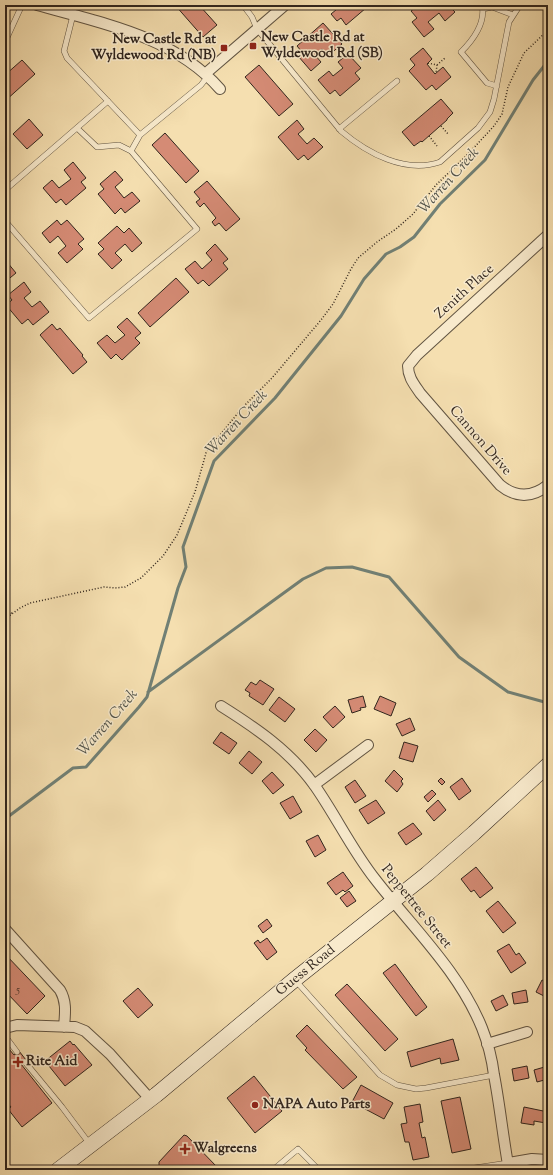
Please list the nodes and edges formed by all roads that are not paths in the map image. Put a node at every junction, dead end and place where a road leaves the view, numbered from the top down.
1 (22, 5) edge
2 (37, 5) edge
3 (243, 5) edge
4 (285, 5) edge
5 (520, 5) edge
6 (483, 7) edge
7 (513, 15) junction
8 (73, 16) junction
9 (257, 29) junction
10 (5, 42) edge
11 (207, 75) junction
12 (397, 81) dead end
13 (497, 86) junction
14 (220, 89) dead end
15 (108, 101) junction
16 (77, 128) junction
17 (339, 129) junction
18 (140, 135) junction
19 (131, 151) junction
20 (5, 190) edge
21 (5, 221) edge
22 (548, 235) edge
23 (408, 373) joint
24 (548, 486) edge
25 (221, 706) dead end
26 (368, 745) dead end
27 (548, 765) edge
28 (314, 785) junction
29 (394, 901) junction
30 (5, 929) edge
31 (294, 980) junction
32 (64, 1027) junction
33 (5, 1028) edge
34 (526, 1032) dead end
35 (5, 1036) edge
36 (487, 1044) junction
37 (17, 1052) dead end
38 (25, 1062) dead end
39 (494, 1075) junction
40 (150, 1099) junction
41 (91, 1146) junction
42 (548, 1160) edge
43 (508, 1167) edge
44 (58, 1170) edge
45 (273, 1170) edge
46 (319, 1170) edge
47 (461, 1170) edge

1 - 10 lane
2 - 8 street
3 - 9 lane
4 - 9 street
5 - 7 lane
6 - 7 lane
6 - 13 lane
7 - 13 lane
8 - 11 street
8 - 15 lane
9 - 11 street
9 - 17 lane
11 - 14 street
11 - 18 lane
12 - 17 lane
13 - 17 lane
15 - 16 lane
15 - 18 lane
16 - 19 lane
16 - 20 lane
18 - 19 lane
19 - 21 lane
22 - 23 street, Zenith Place
23 - 24 street, Cannon Drive
25 - 28 street, Peppertree Street
26 - 28 street
27 - 29 main road, Guess Road
28 - 29 street, Peppertree Street
29 - 31 main road, Guess Road
29 - 36 street, Peppertree Street
30 - 32 street
31 - 39 lane
31 - 40 main road, Guess Road
32 - 33 street
32 - 40 street
34 - 36 street
35 - 37 lane
36 - 39 street, Peppertree Street
38 - 41 lane
39 - 43 street, Peppertree Street
40 - 41 main road, Guess Road
41 - 44 main road, Guess Road
42 - 43 street
43 - 47 lane
45 - 46 lane

